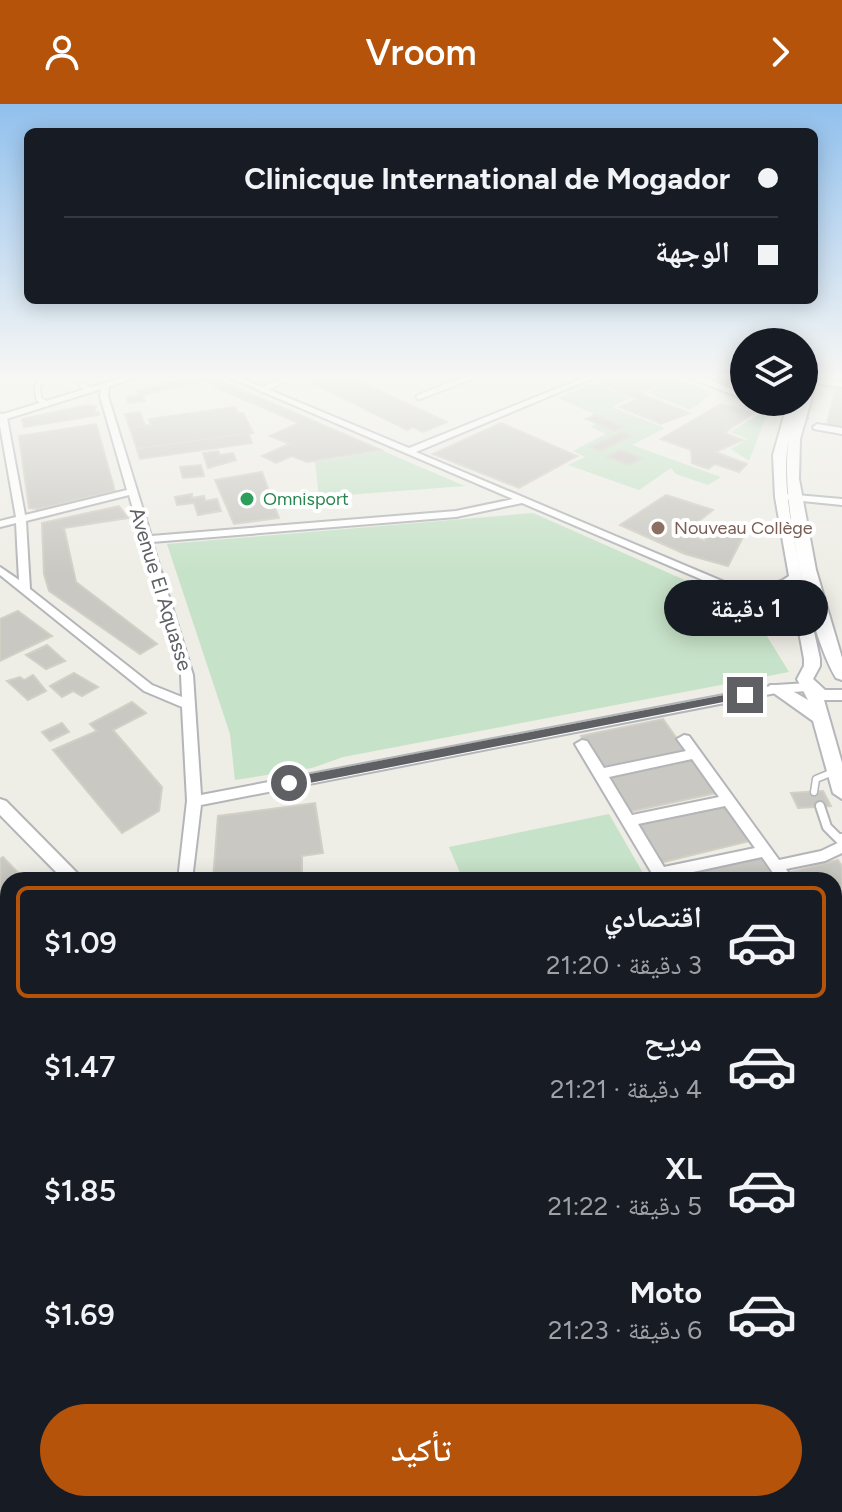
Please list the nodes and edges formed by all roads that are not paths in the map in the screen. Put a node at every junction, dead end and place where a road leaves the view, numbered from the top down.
1 (6, 442) edge
2 (117, 442) edge
3 (384, 442) edge
4 (433, 442) edge
5 (784, 442) edge
6 (408, 452) junction
7 (131, 492) junction
8 (788, 497) junction
9 (523, 500) junction
10 (842, 502) edge
11 (21, 519) junction
12 (0, 524) edge
13 (147, 539) junction
14 (0, 570) edge
15 (796, 578) junction
16 (25, 589) junction
17 (742, 593) junction
18 (804, 620) junction
19 (823, 622) junction
20 (828, 648) junction
21 (842, 660) edge
22 (842, 675) edge
23 (809, 682) junction
24 (776, 689) junction
25 (842, 695) edge
26 (190, 705) junction
27 (822, 720) junction
28 (684, 739) dead end
29 (582, 744) dead end
30 (695, 754) junction
31 (835, 771) junction
32 (599, 774) junction
33 (814, 792) dead end
34 (842, 793) edge
35 (728, 800) junction
36 (194, 801) junction
37 (0, 805) edge
38 (820, 806) dead end
39 (628, 821) junction
40 (842, 838) edge
41 (842, 846) edge
42 (765, 851) junction
43 (776, 866) junction
44 (67, 872) edge
45 (186, 872) edge
46 (659, 872) edge
47 (682, 872) edge
48 (780, 872) edge

1 - 11 street
2 - 7 street, Avenue El Aquasse
3 - 6 street
4 - 6 street
5 - 8 main road
6 - 9 street
7 - 11 street
7 - 13 street, Avenue El Aquasse
8 - 10 street
8 - 15 main road
8 - 19 main road
9 - 13 street
9 - 17 street
11 - 12 street
11 - 16 street
13 - 26 street, Avenue El Aquasse
14 - 16 street
15 - 17 main road
15 - 18 main road
16 - 26 street
17 - 18 street
18 - 19 street
18 - 23 main road
19 - 20 main road
20 - 21 main road
20 - 22 main road
22 - 23 main road
23 - 24 street
23 - 25 main road
23 - 27 main road
24 - 27 main road
24 - 36 street
26 - 36 street, Avenue El Aquasse
27 - 31 main road
28 - 30 street
29 - 32 street
30 - 32 street
30 - 35 street
31 - 33 lane
31 - 34 main road
32 - 39 street
35 - 39 street
35 - 42 street
36 - 45 street, Avenue El Aquasse
37 - 44 street
38 - 40 lane
39 - 46 street
41 - 43 street
42 - 43 street
42 - 47 street
43 - 48 street

